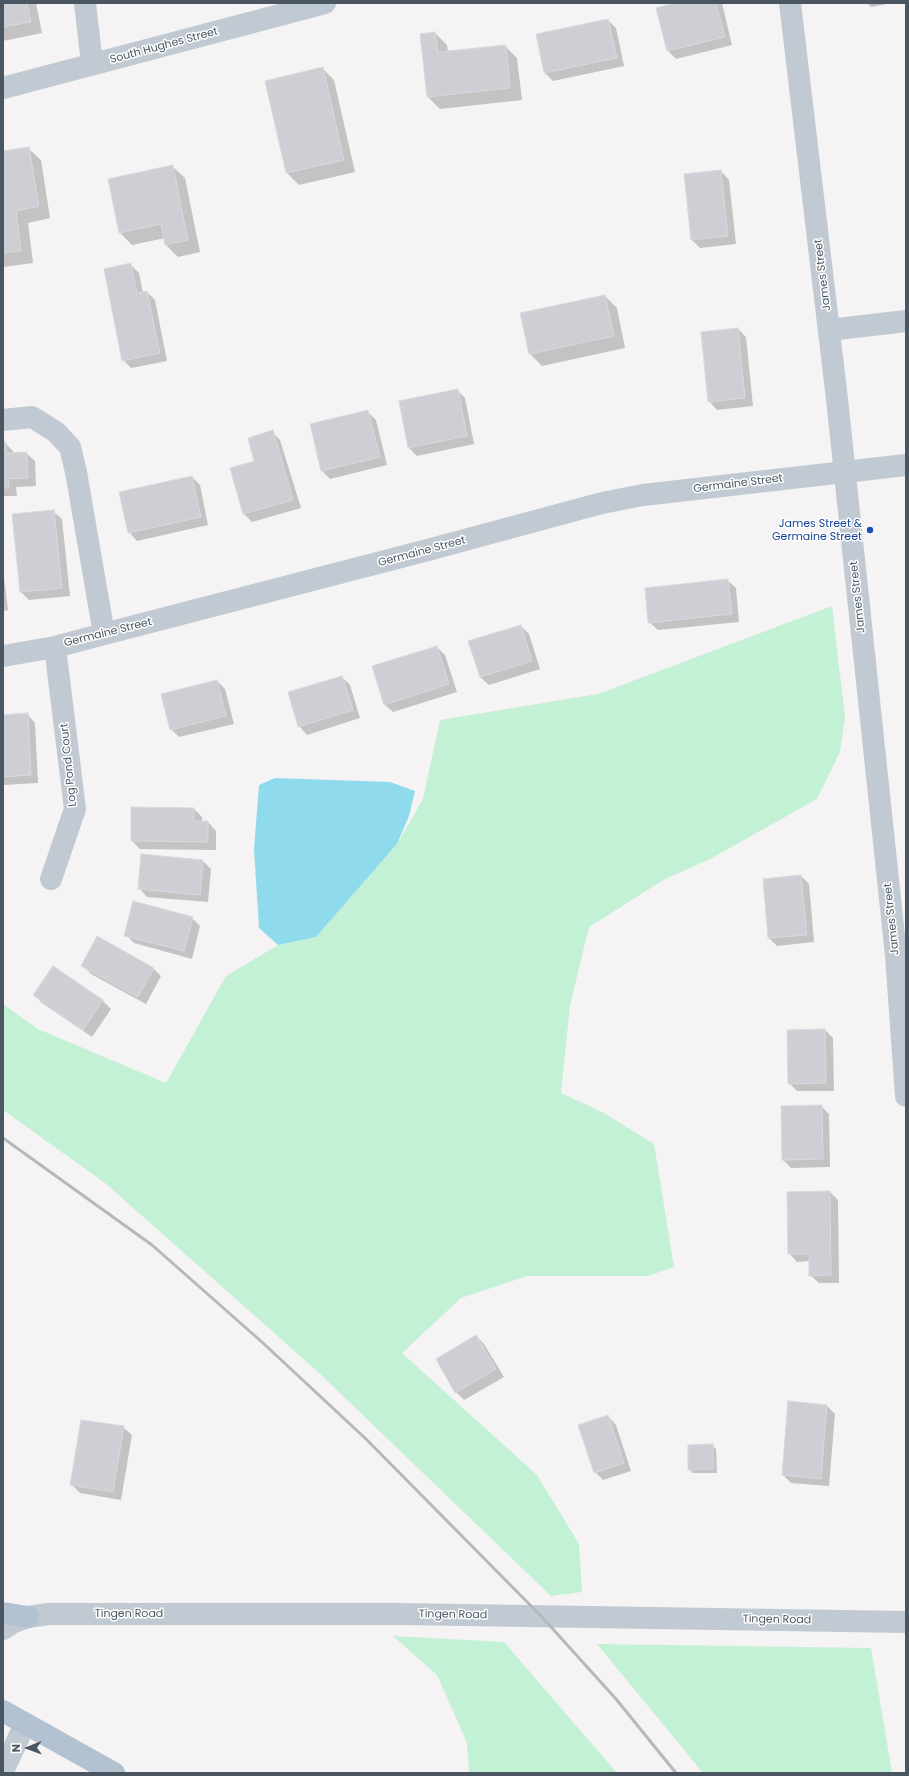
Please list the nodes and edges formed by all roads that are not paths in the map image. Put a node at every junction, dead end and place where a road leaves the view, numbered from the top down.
1 (85, 3) edge
2 (325, 3) edge
3 (790, 3) edge
4 (289, 8) edge
5 (92, 64) junction
6 (3, 88) edge
7 (906, 321) edge
8 (829, 330) junction
9 (3, 420) edge
10 (906, 465) edge
11 (845, 472) junction
12 (104, 634) junction
13 (55, 646) junction
14 (3, 656) edge
15 (51, 879) dead end
16 (901, 955) edge
17 (906, 1096) edge
18 (3, 1613) edge
19 (28, 1617) junction
20 (906, 1622) edge
21 (3, 1628) edge
22 (3, 1711) edge
23 (25, 1724) junction
24 (3, 1771) edge
25 (114, 1773) edge

1 - 5 street
2 - 4 street, South Hughes Street
3 - 8 street, James Street
4 - 5 street, South Hughes Street
5 - 6 street, South Hughes Street
7 - 8 street
8 - 11 street, James Street
9 - 12 street
10 - 11 street, Germaine Street
11 - 12 street, Germaine Street
11 - 16 street, James Street
12 - 13 street, Germaine Street
13 - 14 street, Germaine Street
13 - 15 street, Log Pond Court
16 - 17 street, James Street
18 - 19 main road
19 - 20 street, Tingen Road
19 - 21 street, Tingen Road
22 - 23 main road
23 - 24 street
23 - 25 main road

